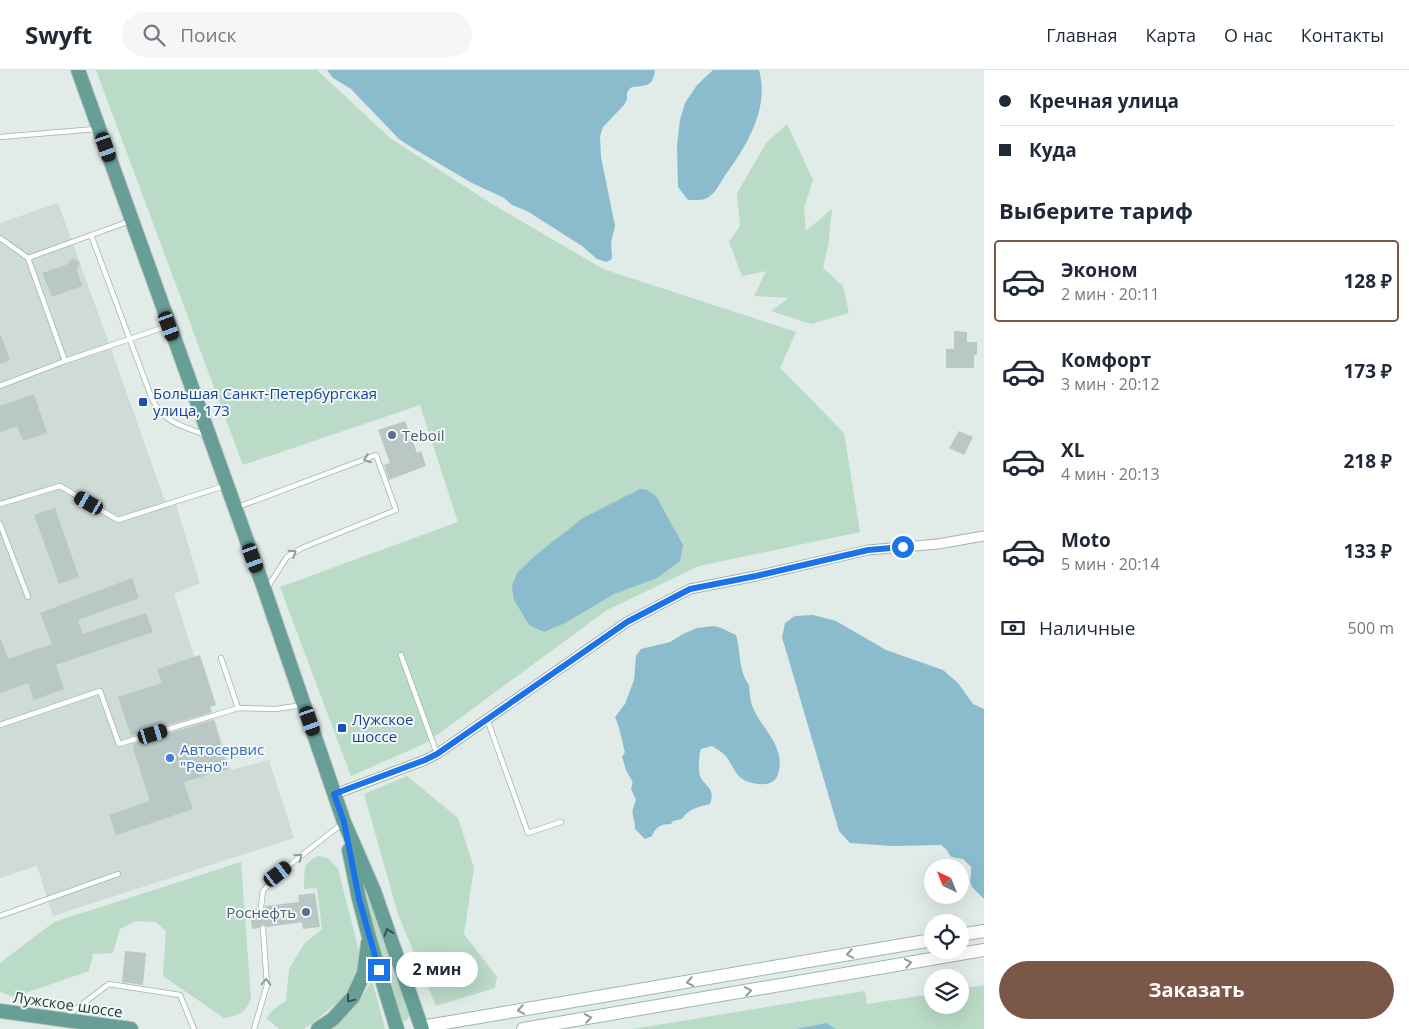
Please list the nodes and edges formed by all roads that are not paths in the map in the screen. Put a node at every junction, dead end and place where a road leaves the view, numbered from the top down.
1 (78, 70) edge
2 (100, 128) junction
3 (0, 137) edge
4 (131, 220) junction
5 (91, 235) junction
6 (0, 238) edge
7 (28, 258) junction
8 (169, 326) junction
9 (130, 339) junction
10 (65, 362) junction
11 (0, 386) edge
12 (209, 436) junction
13 (226, 485) junction
14 (0, 504) edge
15 (235, 509) junction
16 (0, 524) edge
17 (984, 536) edge
18 (264, 592) junction
19 (28, 597) dead end
20 (401, 655) dead end
21 (222, 658) dead end
22 (304, 705) junction
23 (238, 708) junction
24 (487, 719) junction
25 (0, 724) edge
26 (437, 754) junction
27 (334, 794) junction
28 (344, 822) junction
29 (561, 822) dead end
30 (118, 874) dead end
31 (261, 907) dead end
32 (0, 916) edge
33 (263, 928) dead end
34 (984, 931) edge
35 (969, 934) edge
36 (369, 937) junction
37 (924, 941) edge
38 (984, 950) edge
39 (0, 1011) edge
40 (61, 1020) junction
41 (131, 1029) edge
42 (194, 1029) edge
43 (254, 1029) edge
44 (318, 1029) edge
45 (397, 1029) edge
46 (421, 1029) edge
47 (523, 1029) edge

1 - 2 main road
2 - 3 lane
2 - 4 main road
4 - 5 lane
4 - 8 main road
5 - 7 lane
5 - 9 lane
6 - 7 lane
7 - 10 lane
8 - 9 lane
8 - 12 main road
9 - 10 lane
9 - 12 lane
10 - 11 lane
12 - 13 main road
13 - 14 lane
13 - 15 main road
15 - 18 main road
18 -> 15 lane
16 - 19 lane
17 - 24 street
18 - 22 main road
20 - 26 lane
21 - 23 lane
22 - 23 lane
22 - 27 main road
23 - 25 lane
24 - 26 street
24 - 29 lane
26 - 27 street
27 - 28 main road
31 -> 28 lane
28 - 36 main road
46 -> 28 main road
30 - 32 lane
43 -> 33 lane
34 - 35 main road
36 -> 44 main road
36 - 45 main road
37 -> 46 main road
47 -> 38 main road
39 - 40 main road, Лужское шоссе
40 - 41 main road, Лужское шоссе
40 - 42 lane

